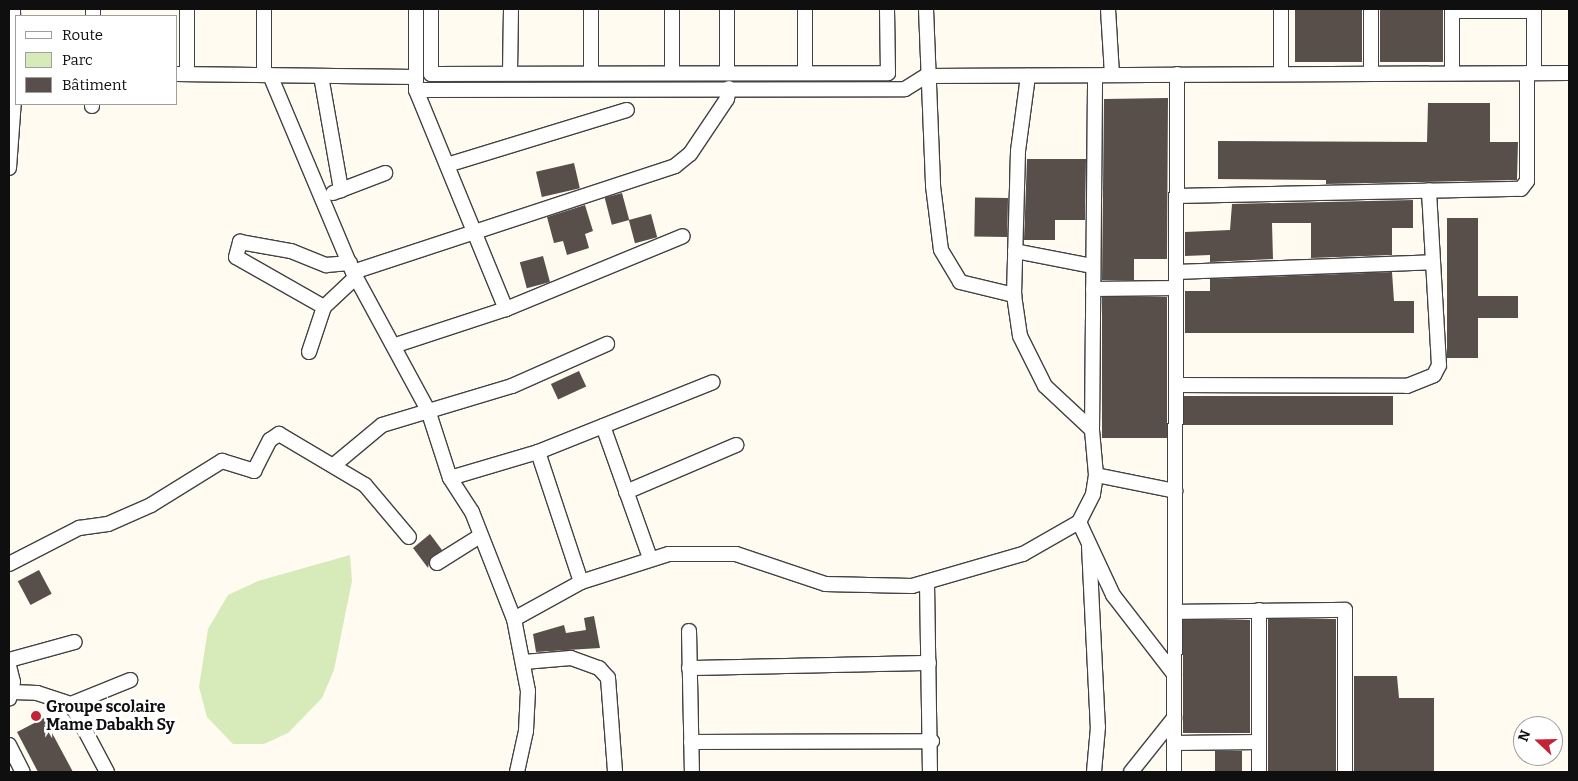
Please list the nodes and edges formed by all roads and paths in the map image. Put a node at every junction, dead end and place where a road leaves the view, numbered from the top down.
1 (13, 9) edge
2 (187, 9) edge
3 (264, 9) edge
4 (416, 9) edge
5 (431, 9) edge
6 (510, 9) edge
7 (591, 9) edge
8 (672, 9) edge
9 (727, 9) edge
10 (805, 9) edge
11 (887, 9) edge
12 (926, 9) edge
13 (1108, 9) edge
14 (1281, 9) edge
15 (1372, 9) edge
16 (1452, 10) edge
17 (1534, 10) edge
18 (805, 72) junction
19 (1452, 72) junction
20 (510, 73) junction
21 (591, 73) junction
22 (672, 73) junction
23 (727, 73) junction
24 (1281, 73) junction
25 (1371, 73) junction
26 (1530, 73) junction
27 (1569, 73) edge
28 (182, 74) edge
29 (1112, 74) junction
30 (1177, 74) junction
31 (267, 75) junction
32 (321, 76) junction
33 (926, 76) junction
34 (1028, 76) junction
35 (1095, 77) junction
36 (416, 83) junction
37 (12, 86) edge
38 (729, 88) junction
39 (627, 110) dead end
40 (447, 165) junction
41 (9, 168) edge
42 (385, 173) dead end
43 (341, 190) junction
44 (1429, 190) junction
45 (1176, 196) junction
46 (323, 197) junction
47 (474, 230) junction
48 (683, 236) dead end
49 (1015, 251) junction
50 (1433, 262) junction
51 (1092, 266) junction
52 (353, 270) junction
53 (1176, 272) junction
54 (1176, 288) junction
55 (1093, 289) junction
56 (1014, 295) junction
57 (324, 307) junction
58 (506, 309) junction
59 (396, 344) junction
60 (607, 344) dead end
61 (309, 352) dead end
62 (713, 382) dead end
63 (1176, 385) junction
64 (428, 410) junction
65 (603, 426) junction
66 (1092, 430) junction
67 (736, 445) dead end
68 (538, 452) junction
69 (334, 465) junction
70 (1096, 475) junction
71 (450, 478) junction
72 (1175, 491) junction
73 (626, 492) junction
74 (1078, 522) junction
75 (480, 536) junction
76 (408, 537) dead end
77 (1089, 546) junction
78 (650, 558) junction
79 (437, 563) dead end
80 (9, 564) edge
81 (581, 582) junction
82 (927, 583) junction
83 (1259, 610) junction
84 (1174, 612) junction
85 (514, 619) junction
86 (689, 631) dead end
87 (75, 642) dead end
88 (9, 660) edge
89 (524, 662) junction
90 (929, 663) junction
91 (9, 666) edge
92 (690, 668) junction
93 (1174, 674) junction
94 (130, 680) dead end
95 (10, 696) edge
96 (71, 704) junction
97 (1174, 717) junction
98 (932, 741) junction
99 (691, 742) junction
100 (1259, 742) junction
101 (1174, 743) junction
102 (9, 745) edge
103 (22, 772) edge
104 (108, 772) edge
105 (517, 772) edge
106 (615, 772) edge
107 (692, 772) edge
108 (930, 772) edge
109 (1094, 772) edge
110 (1131, 772) edge
111 (1174, 772) edge
112 (1259, 772) edge
113 (1345, 772) edge

1 - 37 street
2 - 28 street
3 - 31 street
4 - 36 street
5 - 20 street
6 - 20 street
7 - 21 street
8 - 22 street
9 - 23 street
10 - 18 street
11 - 18 street
12 - 33 street
13 - 29 street
14 - 24 street
15 - 25 street
16 - 17 street
16 - 19 street
17 - 26 street
18 - 23 street
19 - 25 street
19 - 26 street
20 - 21 street
21 - 22 street
22 - 23 street
24 - 25 street
24 - 30 street
26 - 27 street
26 - 44 street
28 - 31 street
29 - 30 street
29 - 35 street
30 - 45 street
31 - 32 street
31 - 46 street
32 - 36 street
32 - 43 street
33 - 34 street
33 - 38 street
33 - 56 street
34 - 35 street
34 - 49 street
35 - 51 street
36 - 38 street
36 - 40 street
37 - 41 street
38 - 47 street
39 - 40 street
40 - 47 street
42 - 43 street
43 - 46 street
44 - 45 street
44 - 50 street
45 - 53 street
46 - 52 street
47 - 52 street
47 - 58 street
48 - 58 street
49 - 51 street
49 - 56 street
50 - 53 street
50 - 63 street
51 - 55 street
52 - 57 street
52 - 57 street
52 - 59 street
53 - 54 street
54 - 55 street
54 - 63 street
55 - 66 street
56 - 66 street
57 - 61 street
58 - 59 street
59 - 64 street
60 - 64 street
62 - 65 street
63 - 72 street
64 - 69 street
64 - 71 street
65 - 68 street
65 - 73 street
66 - 70 street
67 - 73 street
68 - 71 street
68 - 81 street
69 - 76 street
69 - 80 street
70 - 72 street
70 - 74 street
71 - 75 street
72 - 84 street
73 - 78 street
74 - 77 street
74 - 82 street
75 - 79 street
75 - 85 street
77 - 93 street
77 - 109 street
78 - 81 street
78 - 82 street
81 - 85 street
82 - 90 street
83 - 84 street
83 - 100 street
83 - 113 street
84 - 93 street
85 - 89 street
86 - 92 street
87 - 88 street
89 - 105 street
89 - 106 street
90 - 92 street
90 - 98 street
91 - 95 street
92 - 99 street
93 - 97 street
94 - 96 street
95 - 96 street
96 - 104 street
97 - 101 street
97 - 110 street
98 - 99 street
98 - 108 street
99 - 107 street
100 - 101 street
100 - 112 street
101 - 111 street
102 - 103 street

